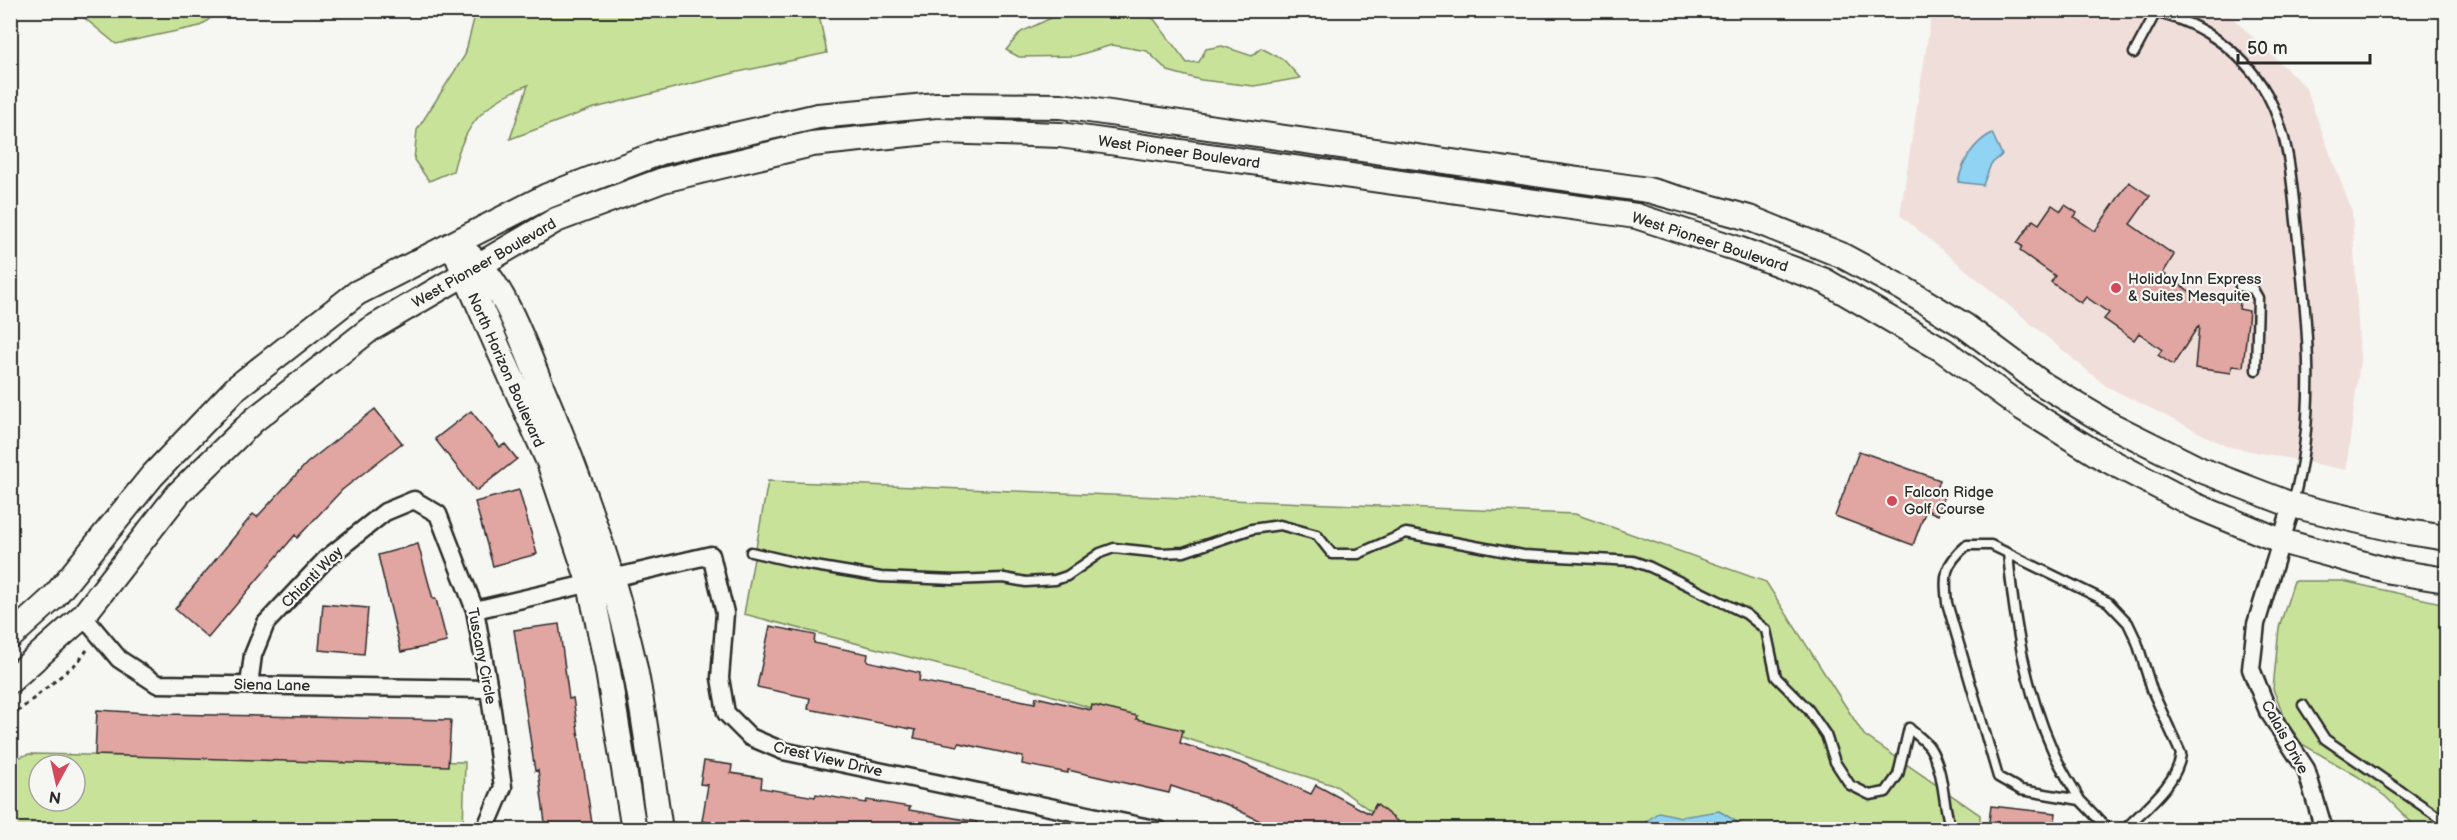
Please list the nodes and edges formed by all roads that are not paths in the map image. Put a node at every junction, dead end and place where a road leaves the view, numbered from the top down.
1 (2143, 10) edge
2 (2156, 12) junction
3 (2134, 53) dead end
4 (454, 244) junction
5 (472, 269) junction
6 (2240, 286) dead end
7 (2256, 370) dead end
8 (414, 500) joint
9 (2292, 506) junction
10 (2446, 538) edge
11 (2281, 541) junction
12 (751, 552) dead end
13 (2008, 553) junction
14 (2446, 580) edge
15 (602, 582) junction
16 (474, 610) junction
17 (83, 615) junction
18 (10, 637) edge
19 (10, 681) edge
20 (249, 685) junction
21 (489, 689) junction
22 (2303, 705) dead end
23 (2080, 800) junction
24 (2446, 822) edge
25 (486, 827) dead end
26 (634, 830) edge
27 (660, 830) edge
28 (1159, 830) edge
29 (1952, 830) edge
30 (2109, 830) edge
31 (2124, 830) edge
32 (2324, 830) edge

1 - 2 lane
2 - 3 lane
2 - 9 lane
4 - 5 main road, North Horizon Boulevard
4 - 9 main road, West Pioneer Boulevard
4 - 18 main road, West Pioneer Boulevard
5 - 11 main road, West Pioneer Boulevard
5 - 15 main road, North Horizon Boulevard
5 - 17 main road, West Pioneer Boulevard
6 - 7 lane
8 - 16 street, Tuscany Circle
8 - 20 street, Chianti Way
9 - 10 main road, West Pioneer Boulevard
9 - 11 street, Calais Drive
11 - 14 main road, West Pioneer Boulevard
11 - 32 street, Calais Drive
12 - 29 lane
13 - 23 lane
13 - 23 lane
13 - 31 lane
15 - 16 street, Crest View Drive
15 - 26 main road, North Horizon Boulevard
15 - 27 main road, North Horizon Boulevard
15 - 28 street, Crest View Drive
16 - 21 street, Tuscany Circle
17 - 19 main road, West Pioneer Boulevard
17 - 20 street, Siena Lane
20 - 21 street, Siena Lane
21 - 25 street, Tuscany Circle
22 - 24 lane
23 - 30 lane

